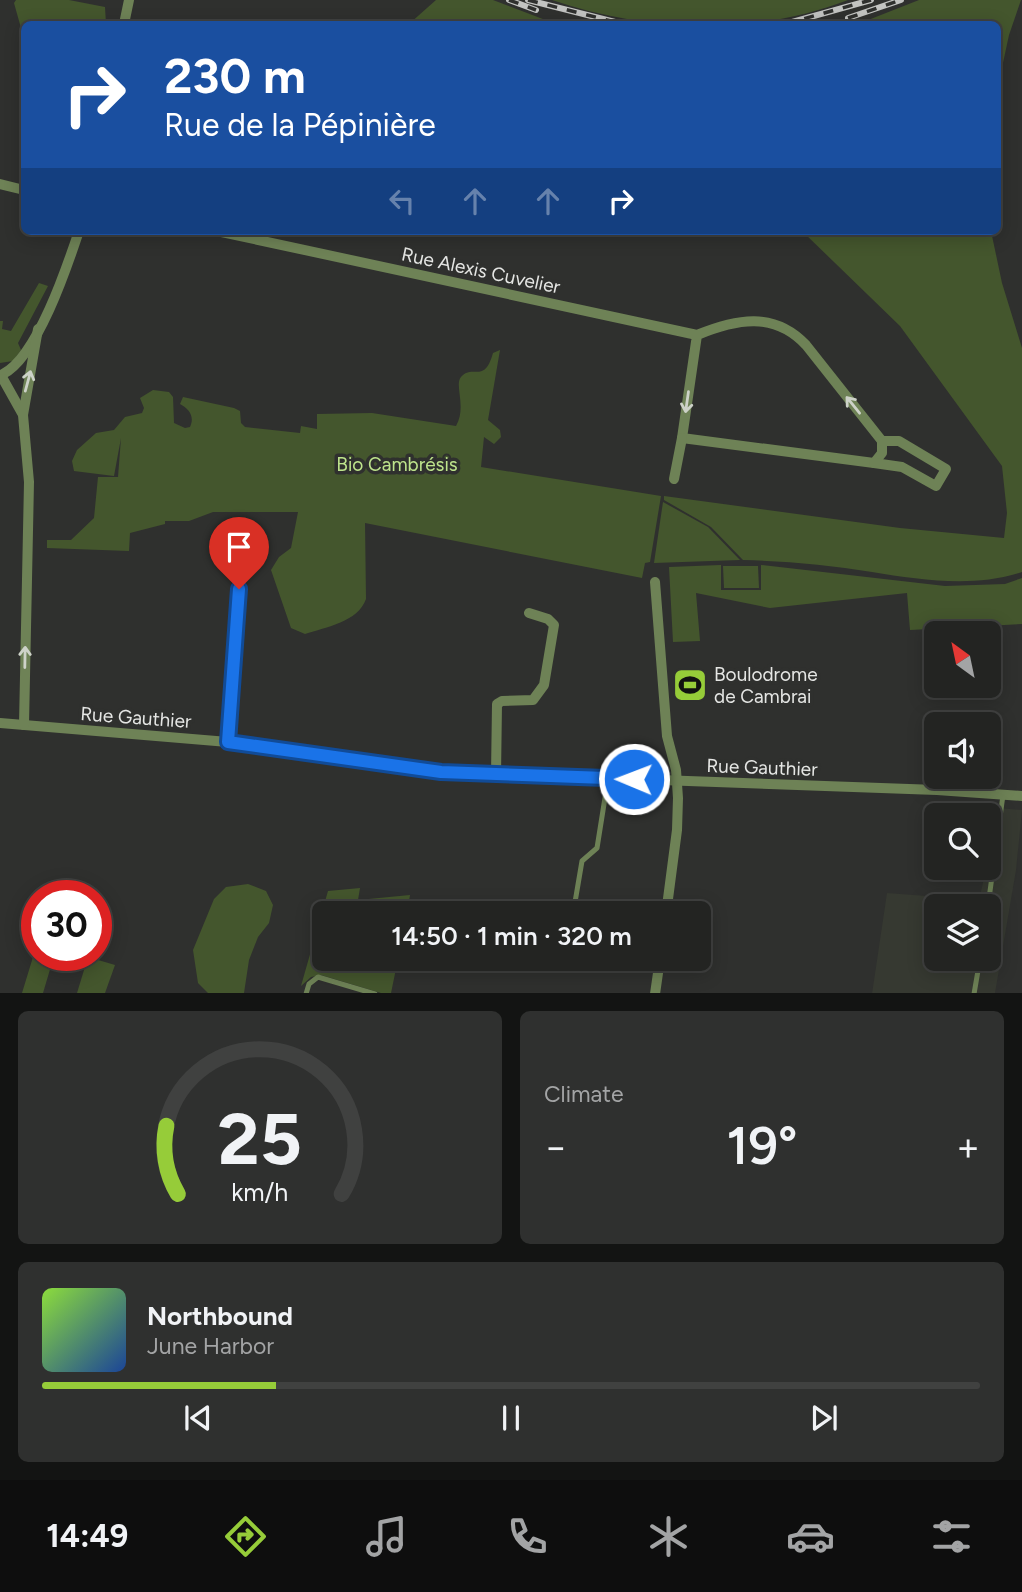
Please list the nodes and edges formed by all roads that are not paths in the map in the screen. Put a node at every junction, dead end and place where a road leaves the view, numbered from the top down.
1 (129, 0) edge
2 (125, 21) edge
3 (0, 184) edge
4 (21, 189) edge
5 (77, 235) edge
6 (234, 235) edge
7 (38, 330) junction
8 (697, 335) junction
9 (1, 377) edge
10 (23, 415) junction
11 (682, 438) junction
12 (882, 441) junction
13 (874, 463) junction
14 (674, 479) dead end
15 (241, 565) dead end
16 (655, 582) dead end
17 (529, 613) dead end
18 (0, 723) edge
19 (24, 725) junction
20 (228, 742) junction
21 (496, 775) junction
22 (608, 779) junction
23 (677, 781) junction
24 (1003, 795) junction
25 (1022, 796) edge
26 (990, 894) edge
27 (575, 901) edge
28 (668, 901) edge
29 (658, 971) edge
30 (978, 971) edge
31 (306, 993) edge
32 (375, 993) edge
33 (655, 993) edge
34 (974, 993) edge

1 - 2 street
3 - 4 street
5 - 7 street
6 - 8 street, Rue Alexis Cuvelier
7 - 9 street
10 -> 7 street
8 -> 11 street
12 -> 8 street, Rue Alexis Cuvelier
9 - 10 street
19 -> 10 street
11 - 13 street
11 - 14 street
12 - 13 street
12 - 13 street
15 - 20 lane
16 - 23 street
17 - 21 street
18 - 19 street, Rue Gauthier
19 - 20 street, Rue Gauthier
20 - 21 street, Rue Gauthier
21 - 22 street, Rue Gauthier
22 - 23 street, Rue Gauthier
22 - 27 lane
23 - 24 street, Rue Gauthier
23 - 28 street
24 - 25 street, Rue Gauthier
24 - 26 lane
29 - 33 street
30 - 34 lane
31 - 32 lane

